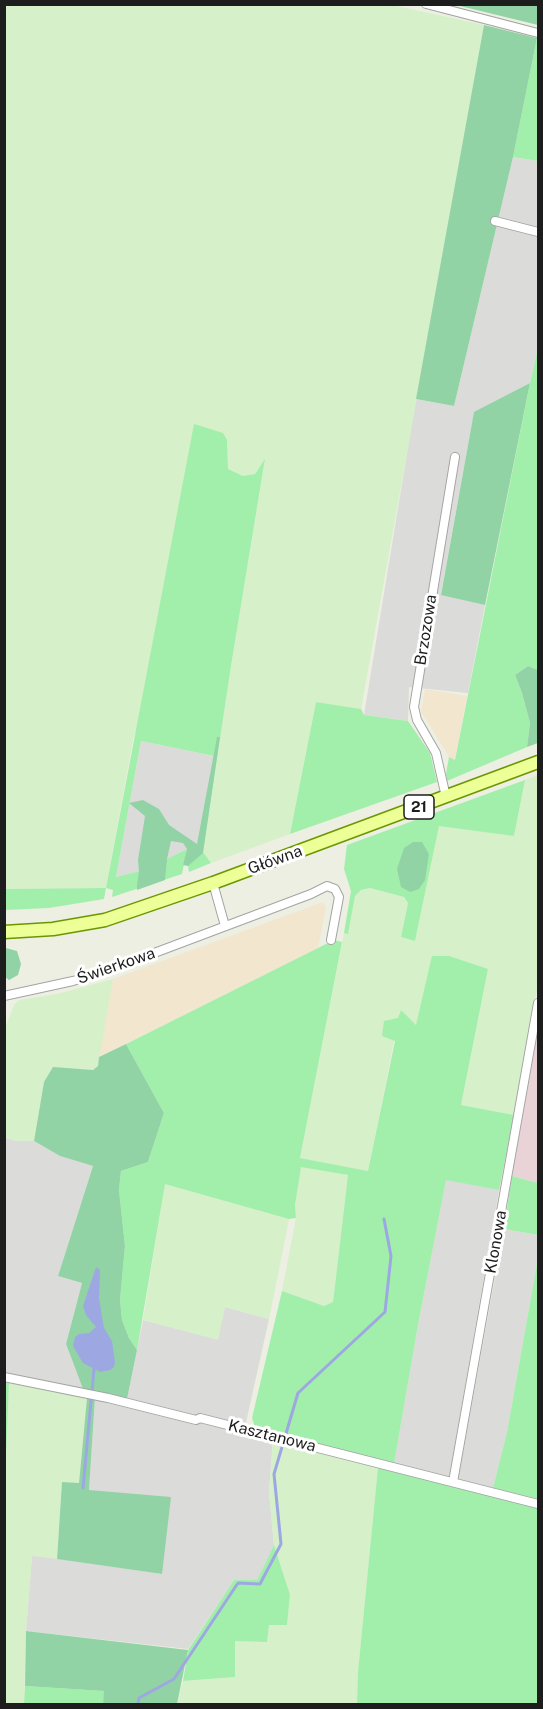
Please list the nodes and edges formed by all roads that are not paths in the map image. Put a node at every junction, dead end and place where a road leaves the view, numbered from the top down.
1 (426, 4) edge
2 (538, 33) edge
3 (495, 221) dead end
4 (538, 232) edge
5 (455, 457) dead end
6 (538, 762) edge
7 (447, 797) junction
8 (213, 883) junction
9 (225, 926) junction
10 (4, 932) edge
11 (331, 940) dead end
12 (4, 996) edge
13 (538, 1003) edge
14 (4, 1377) edge
15 (453, 1482) junction
16 (538, 1504) edge

1 - 2 street
3 - 4 street
5 - 7 street, Brzozowa
6 - 7 main road, Główna / 21
7 - 8 main road, Główna / 21
8 - 9 street
8 - 10 main road, Główna / 21
9 - 11 street, Świerkowa
9 - 12 street, Świerkowa
13 - 15 street, Klonowa
14 - 15 street, Kasztanowa
15 - 16 street, Kasztanowa

